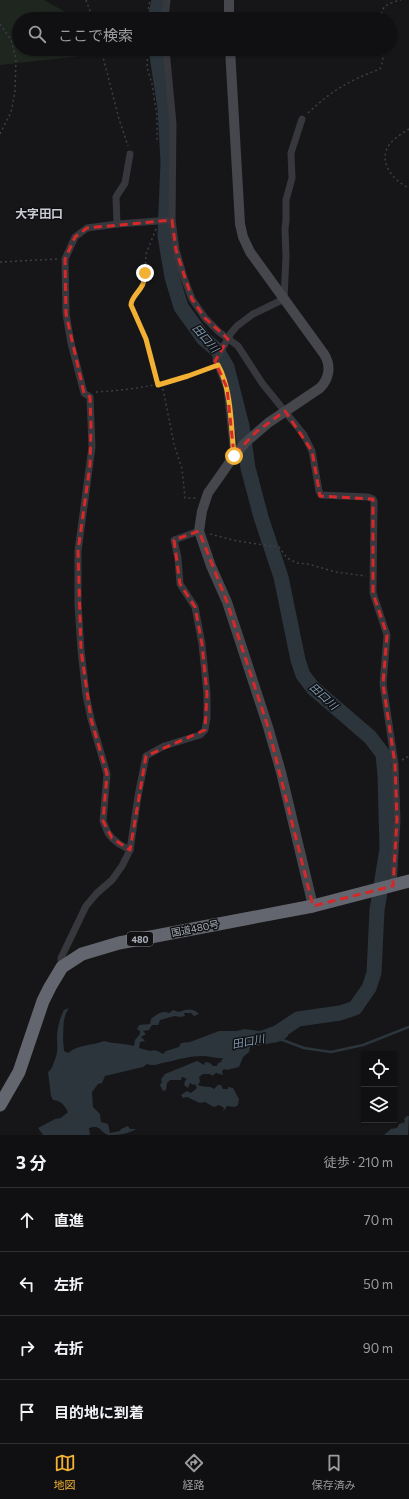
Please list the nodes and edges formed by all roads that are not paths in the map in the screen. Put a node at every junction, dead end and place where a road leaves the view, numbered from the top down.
1 (167, 0) edge
2 (229, 0) edge
3 (166, 12) edge
4 (229, 12) edge
5 (167, 56) edge
6 (230, 56) edge
7 (302, 119) road end
8 (130, 154) road end
9 (172, 220) junction
10 (117, 224) junction
11 (284, 299) junction
12 (226, 342) junction
13 (285, 411) junction
14 (237, 452) junction
15 (199, 532) junction
16 (130, 850) junction
17 (409, 881) edge
18 (391, 887) junction
19 (313, 906) junction
20 (62, 967) junction
21 (0, 1106) edge

1 - 3 street
2 - 4 street
5 - 9 street
6 - 11 street
7 - 11 street
8 - 10 street
9 - 10 street
9 - 12 street
10 - 16 street
11 - 12 street
11 - 13 street
12 - 13 street
12 - 14 street
13 - 14 street
13 - 18 street
14 - 15 street
15 - 16 street
15 - 19 street
16 - 20 street
17 - 18 highway, 国道480号 / 480
18 - 19 highway, 国道480号 / 480
19 - 20 highway, 国道480号 / 480
20 - 21 highway, 国道480号 / 480

